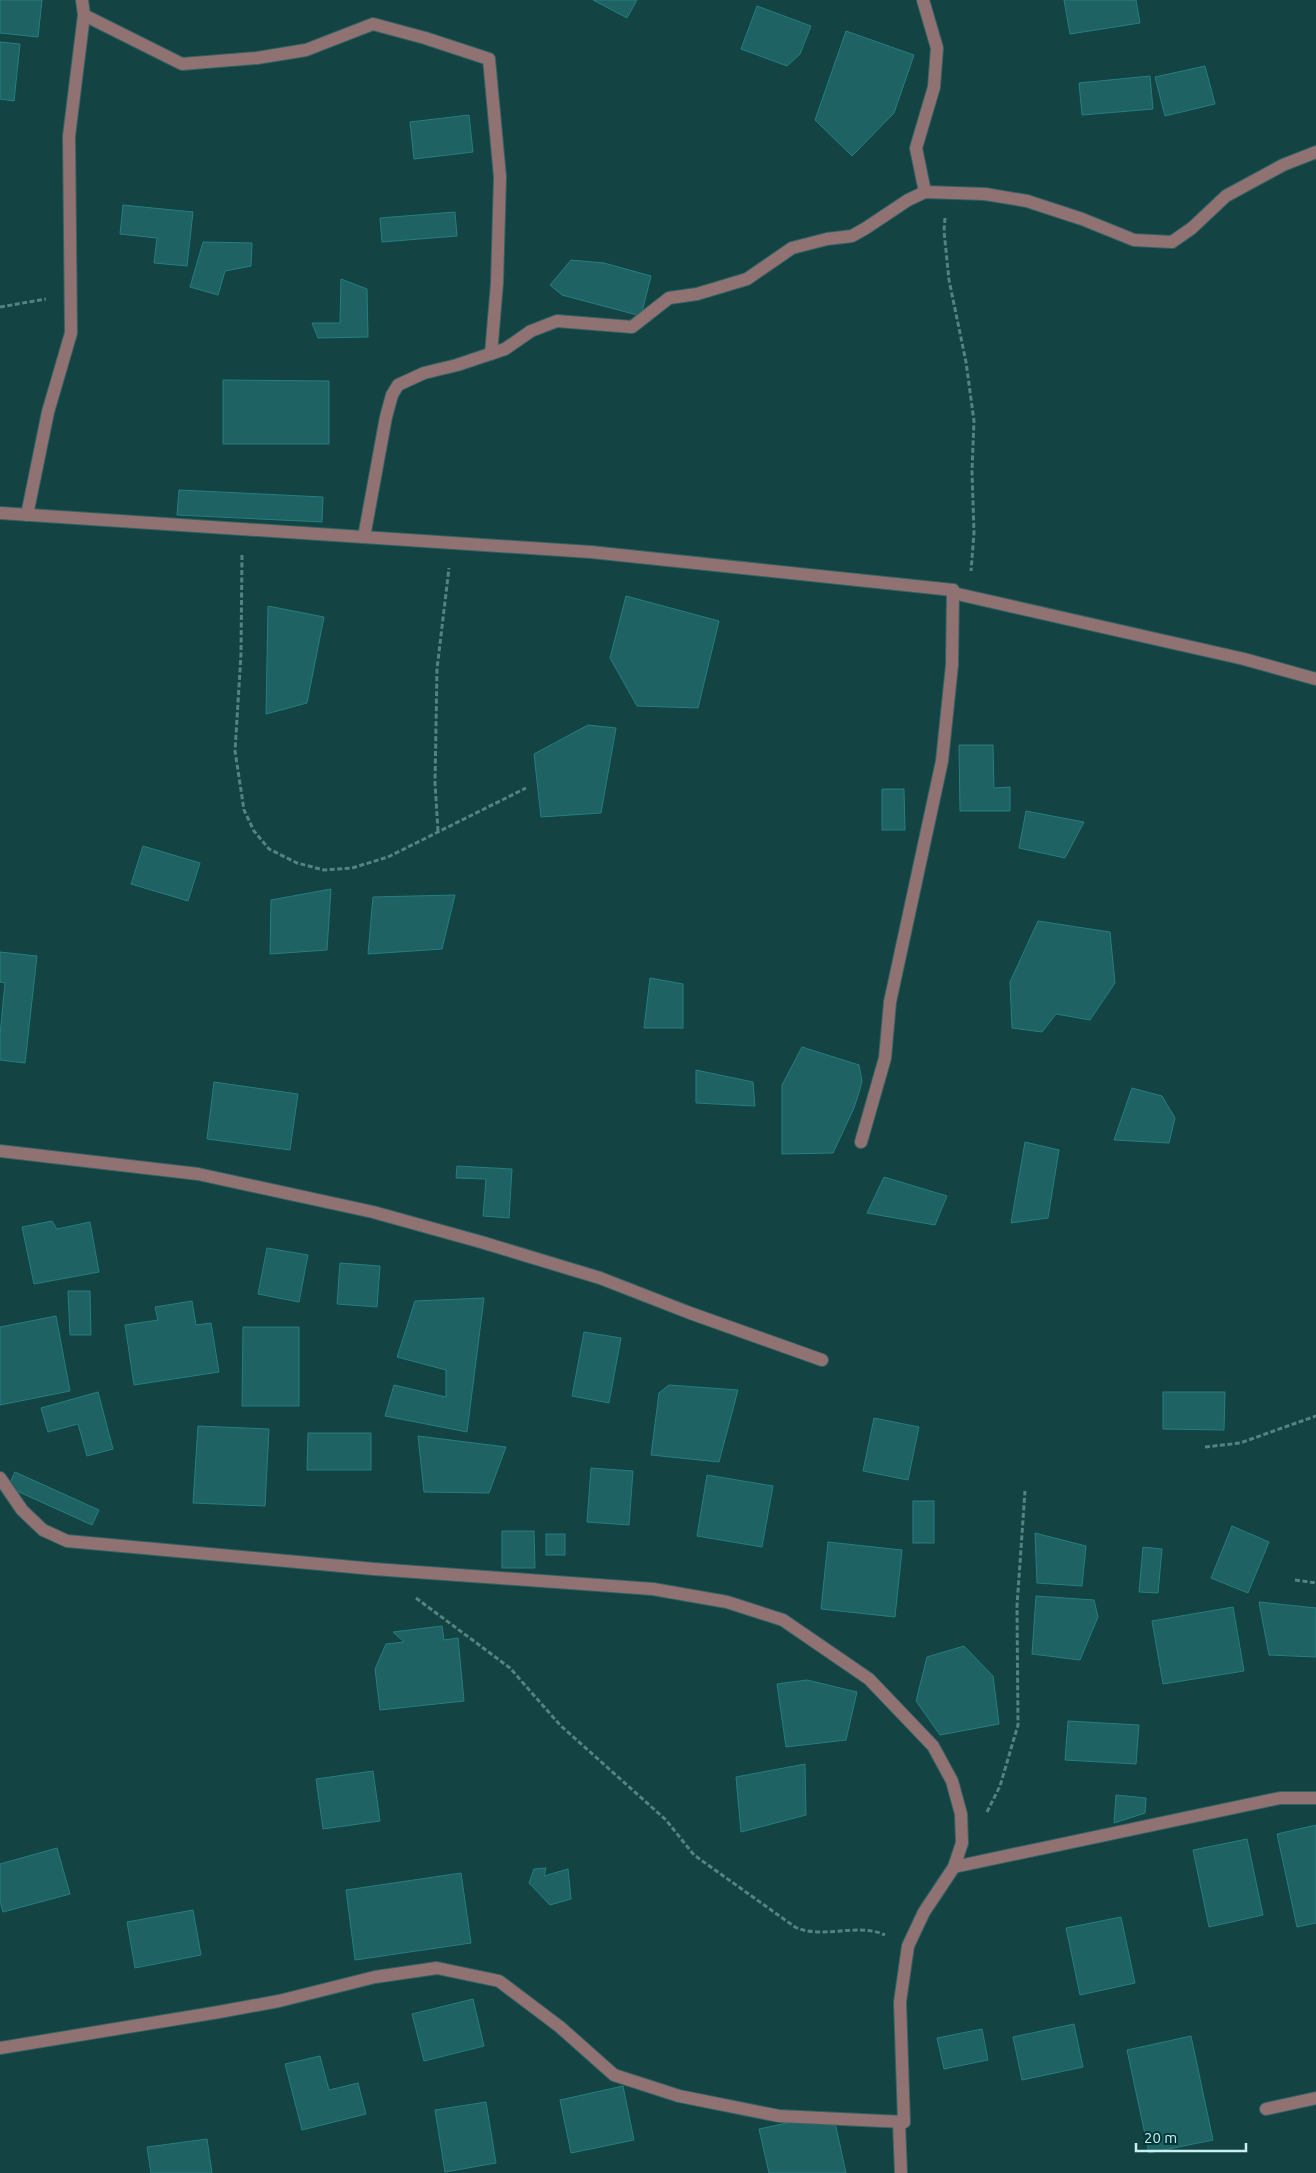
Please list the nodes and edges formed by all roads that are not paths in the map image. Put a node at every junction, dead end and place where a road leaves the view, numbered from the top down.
1 (82, 0) edge
2 (923, 0) edge
3 (84, 15) junction
4 (1316, 152) edge
5 (925, 192) junction
6 (491, 354) junction
7 (0, 513) edge
8 (27, 515) junction
9 (364, 537) junction
10 (953, 590) junction
11 (1316, 679) edge
12 (861, 1142) dead end
13 (0, 1151) edge
14 (822, 1360) dead end
15 (0, 1478) edge
16 (1316, 1798) edge
17 (954, 1867) junction
18 (0, 2048) edge
19 (1316, 2098) edge
20 (1266, 2109) dead end
21 (904, 2122) junction
22 (902, 2173) edge

1 - 3 street
2 - 5 street
3 - 6 street
3 - 8 street
4 - 5 street
5 - 6 street
6 - 9 street
7 - 8 street
8 - 9 street
9 - 10 street
10 - 11 street
10 - 12 street
13 - 14 street
15 - 17 street
16 - 17 street
17 - 21 street
18 - 21 street
19 - 20 street
21 - 22 street

